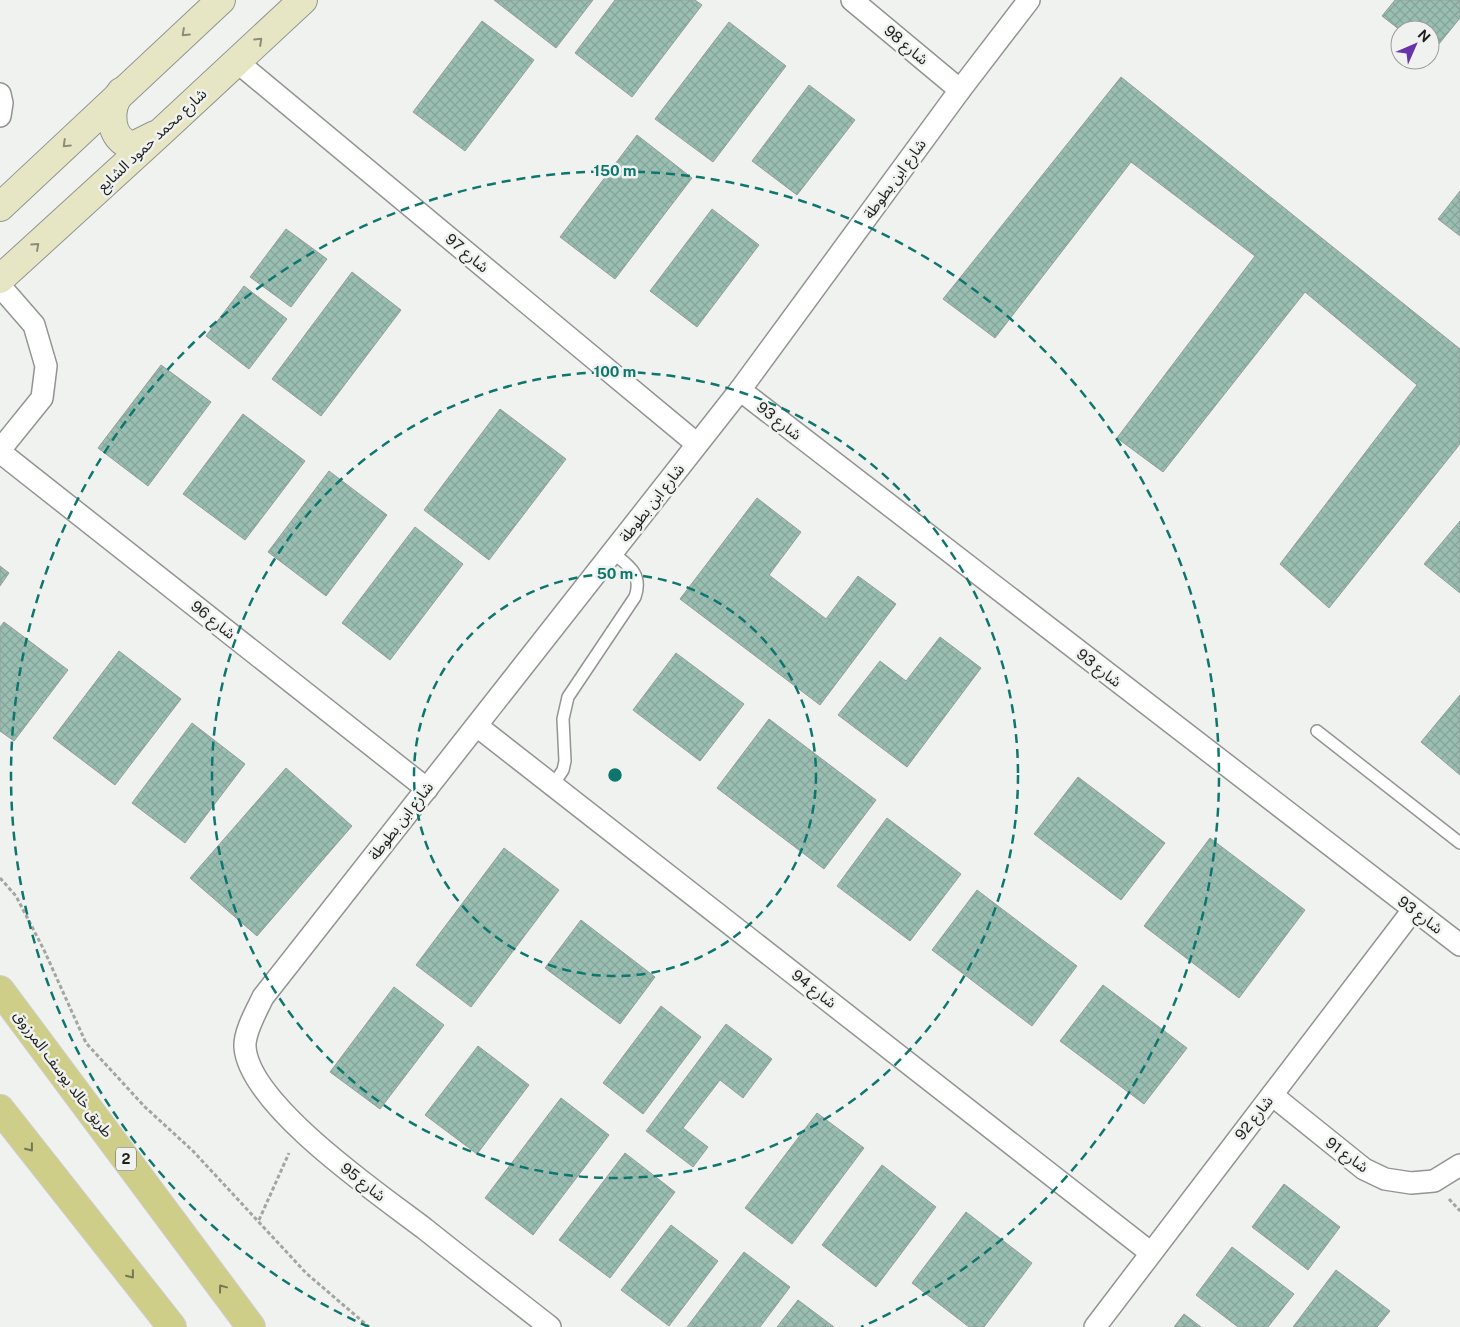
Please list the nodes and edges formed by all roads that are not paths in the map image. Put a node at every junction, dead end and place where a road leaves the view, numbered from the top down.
1 (221, 0) edge
2 (303, 0) edge
3 (852, 0) edge
4 (1028, 0) edge
5 (236, 61) junction
6 (960, 90) junction
7 (121, 92) junction
8 (0, 94) edge
9 (0, 116) edge
10 (161, 132) junction
11 (0, 207) edge
12 (0, 279) edge
13 (0, 286) edge
14 (740, 390) junction
15 (697, 444) junction
16 (0, 451) edge
17 (613, 553) junction
18 (477, 726) junction
19 (1317, 731) dead end
20 (553, 785) junction
21 (427, 789) junction
22 (1460, 843) edge
23 (1414, 910) junction
24 (1460, 945) edge
25 (0, 990) edge
26 (263, 997) joint
27 (1272, 1095) junction
28 (0, 1109) edge
29 (1460, 1165) edge
30 (1151, 1253) junction
31 (172, 1327) edge
32 (252, 1327) edge
33 (550, 1327) edge
34 (1095, 1327) edge

1 -> 7 main road
5 -> 2 main road, شارع محمد حمود الشايع
3 - 6 street, شارع 98
4 - 6 street, شارع ابن بطوطة
5 - 10 main road, شارع محمد حمود الشايع
5 - 15 street, شارع 97
6 - 14 street, شارع ابن بطوطة
7 - 10 main road
7 -> 11 main road
8 - 9 street
12 -> 10 main road, شارع محمد حمود الشايع
13 - 16 street, شارع 96
14 - 15 street, شارع ابن بطوطة
14 - 23 street, شارع 93
15 - 17 street, شارع ابن بطوطة
16 - 21 street, شارع 96
17 - 18 street, شارع ابن بطوطة
17 - 20 lane
18 - 20 street, شارع 94
18 - 21 street, شارع ابن بطوطة
19 - 22 lane
20 - 30 street, شارع 94
21 - 26 street, شارع ابن بطوطة
23 - 24 street, شارع 93
23 - 27 street, شارع 92
32 -> 25 main road, طريق خالد يوسف المرزوق / 2
26 - 33 street, شارع 95
27 - 29 street, شارع 91
27 - 30 street, شارع 92
28 -> 31 main road
30 - 34 street, شارع 92

